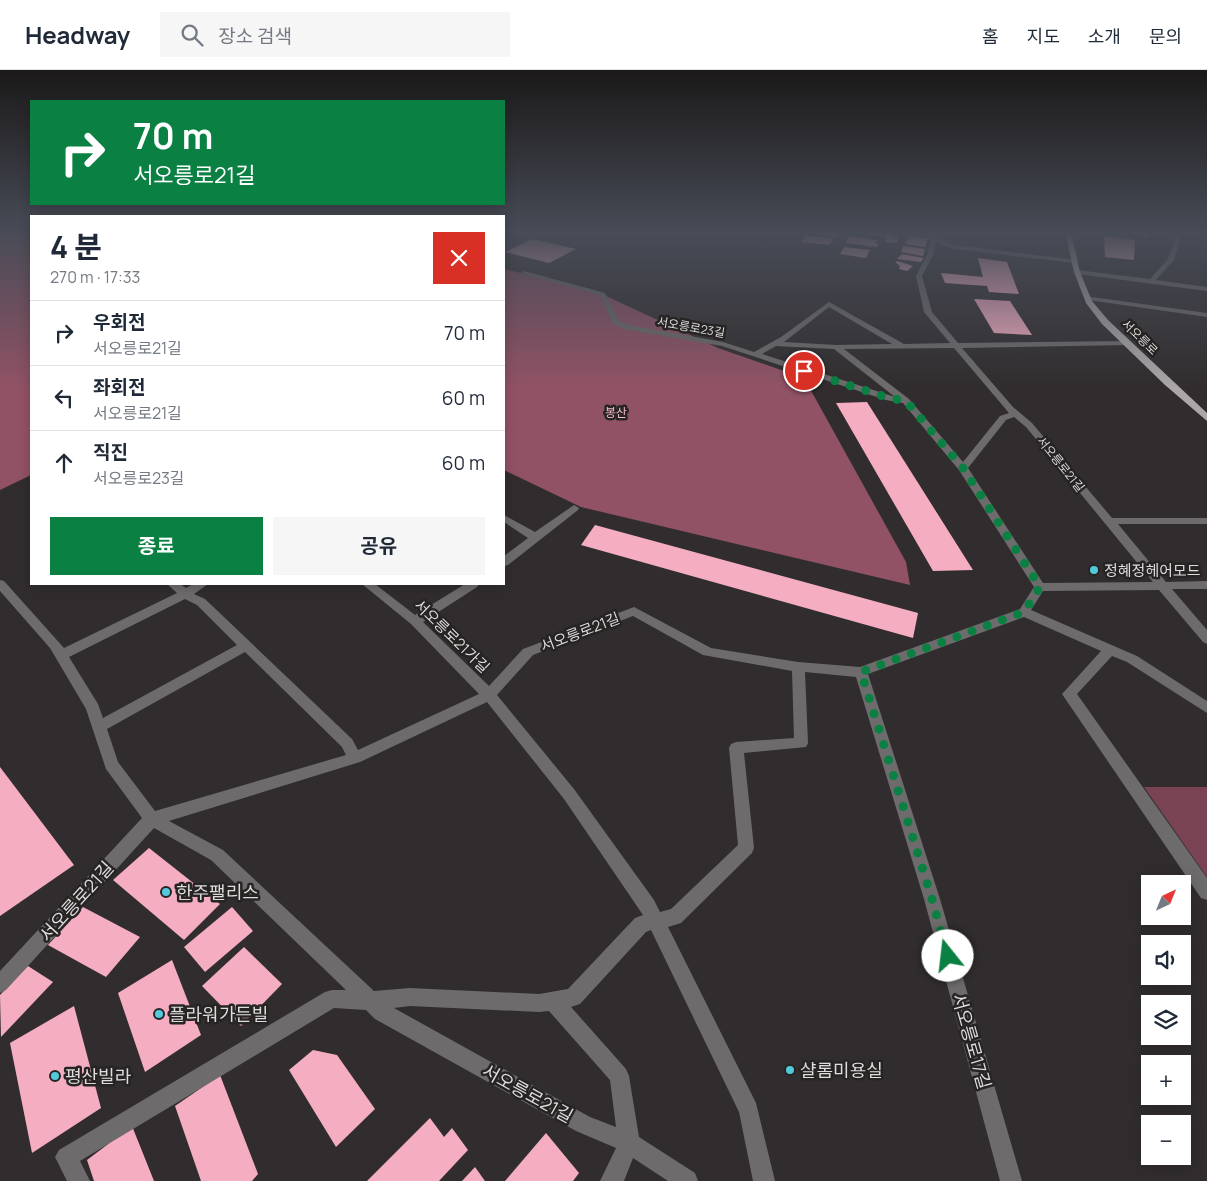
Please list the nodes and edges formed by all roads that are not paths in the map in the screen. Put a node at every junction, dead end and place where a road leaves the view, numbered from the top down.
1 (565, 284) edge
2 (921, 284) edge
3 (1082, 284) edge
4 (1176, 284) edge
5 (1207, 289) edge
6 (1088, 298) junction
7 (1207, 315) edge
8 (1126, 343) junction
9 (774, 344) junction
10 (957, 345) junction
11 (836, 347) junction
12 (904, 347) junction
13 (754, 355) junction
14 (906, 401) junction
15 (1016, 414) junction
16 (1207, 418) edge
17 (963, 468) junction
18 (574, 508) dead end
19 (505, 519) edge
20 (1108, 521) junction
21 (1202, 521) edge
22 (537, 538) junction
23 (505, 561) edge
24 (0, 584) edge
25 (175, 585) edge
26 (200, 585) edge
27 (369, 585) edge
28 (472, 585) edge
29 (1162, 585) junction
30 (1207, 585) edge
31 (1040, 587) junction
32 (185, 594) junction
33 (1024, 612) junction
34 (415, 621) junction
35 (1207, 639) edge
36 (246, 646) junction
37 (1110, 649) junction
38 (61, 655) junction
39 (798, 667) junction
40 (861, 672) junction
41 (489, 695) junction
42 (1207, 708) edge
43 (98, 727) junction
44 (355, 758) junction
45 (152, 818) junction
46 (1207, 892) edge
47 (656, 922) junction
48 (0, 984) edge
49 (372, 1001) junction
50 (554, 1001) junction
51 (629, 1143) junction
52 (79, 1181) edge
53 (611, 1181) edge
54 (687, 1181) edge
55 (764, 1181) edge
56 (1011, 1181) edge

1 - 13 street, 서오릉로23길
2 - 10 street, 서오릉로21길
3 - 6 main road, 서오릉로
4 - 5 street
6 - 7 street
6 - 8 main road, 서오릉로
8 - 10 street
8 - 16 main road, 서오릉로
9 - 11 street
9 - 12 street
9 - 13 street
10 - 12 street
10 - 15 street, 서오릉로21길
11 - 12 street
11 - 14 street
13 - 14 street, 서오릉로23길
14 - 17 street
15 - 17 street
15 - 20 street, 서오릉로21길
17 - 31 street
18 - 22 street
19 - 22 street
20 - 21 street
20 - 29 street, 서오릉로21길
22 - 23 street
24 - 38 street, 서오릉로21길
25 - 32 street
26 - 32 street
27 - 34 street, 서오릉로21가길
28 - 34 street
29 - 30 street
29 - 31 street
29 - 35 street, 서오릉로21길
31 - 33 street
32 - 36 street
32 - 38 street
33 - 37 street
33 - 40 street, 서오릉로21길
34 - 41 street, 서오릉로21가길
36 - 43 street
36 - 44 street
37 - 42 street
37 - 46 street
38 - 43 street, 서오릉로21길
39 - 40 street, 서오릉로21길
39 - 41 street, 서오릉로21길
39 - 47 street
40 - 56 street, 서오릉로17길
41 - 44 street, 서오릉로21길
41 - 47 street
43 - 45 street, 서오릉로21길
44 - 45 street, 서오릉로21길
45 - 48 street, 서오릉로21길
45 - 49 street, 서오릉로21길
47 - 50 street
47 - 55 street
49 - 50 street
49 - 51 street, 서오릉로21길
49 - 52 street
50 - 51 street
51 - 53 street
51 - 54 street, 서오릉로21길

